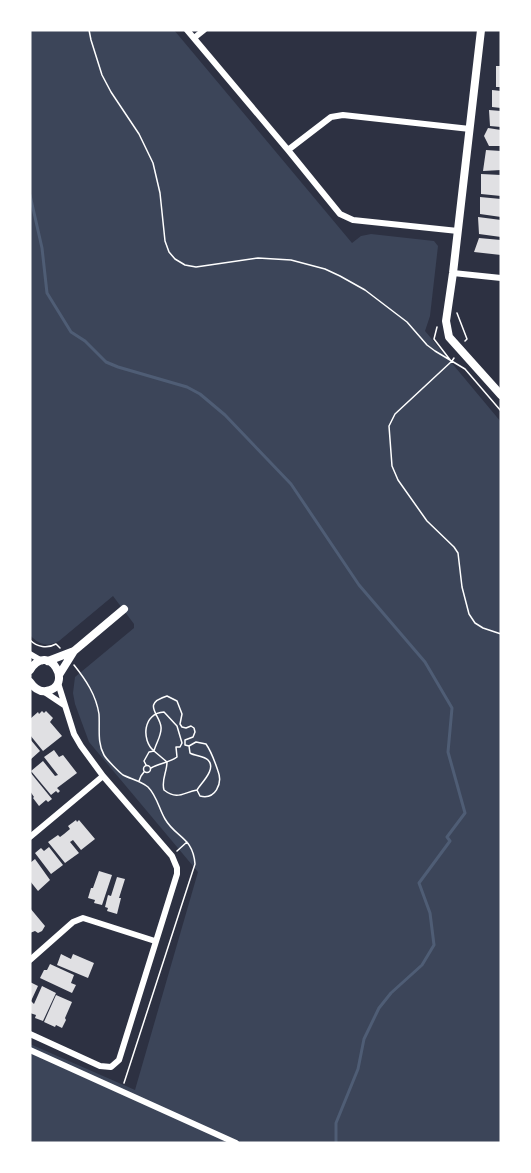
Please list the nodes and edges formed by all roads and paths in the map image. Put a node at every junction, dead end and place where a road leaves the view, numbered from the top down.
1 (89, 30) edge
2 (187, 30) edge
3 (204, 30) edge
4 (481, 30) edge
5 (194, 38) junction
6 (470, 129) junction
7 (288, 150) junction
8 (458, 231) junction
9 (453, 273) junction
10 (501, 278) edge
11 (448, 301) junction
12 (458, 349) junction
13 (452, 362) junction
14 (501, 395) edge
15 (501, 411) edge
16 (124, 609) dead end
17 (501, 634) edge
18 (30, 640) edge
19 (74, 651) junction
20 (30, 654) edge
21 (65, 654) junction
22 (45, 661) junction
23 (72, 663) dead end
24 (30, 670) edge
25 (59, 679) junction
26 (30, 682) edge
27 (41, 691) junction
28 (30, 694) edge
29 (64, 705) junction
30 (155, 714) junction
31 (178, 725) junction
32 (183, 744) junction
33 (189, 746) junction
34 (154, 751) junction
35 (167, 762) junction
36 (146, 765) junction
37 (151, 768) junction
38 (145, 772) junction
39 (103, 776) junction
40 (139, 782) junction
41 (197, 790) junction
42 (30, 837) edge
43 (187, 842) junction
44 (172, 856) junction
45 (155, 941) junction
46 (30, 960) edge
47 (30, 1034) edge
48 (30, 1050) edge
49 (121, 1091) junction
50 (236, 1143) edge

1 - 13 path
2 - 5 street
3 - 5 street
4 - 6 street
5 - 7 street
6 - 7 street
6 - 8 street
7 - 8 street
8 - 9 street
9 - 10 street
9 - 11 street
11 - 12 street
11 - 12 path
12 - 13 path
12 - 14 street
13 - 15 path
13 - 17 path
16 - 19 street
18 - 21 path
19 - 21 street
19 - 25 street
20 - 22 street
21 - 22 street
22 - 24 street
22 - 25 street
23 - 40 path
25 - 27 street
25 - 29 street
26 - 27 street
27 - 28 street
27 - 29 street
29 - 39 street
30 - 31 path
30 - 31 path
30 - 34 path
30 - 34 path
31 - 32 path
31 - 32 path
32 - 33 path
32 - 35 path
33 - 41 path
33 - 41 path
34 - 35 path
34 - 36 path
35 - 37 path
35 - 41 path
36 - 37 path
36 - 38 path
37 - 38 path
38 - 40 path
39 - 42 street
39 - 44 street
40 - 43 path
43 - 44 path
43 - 49 path
44 - 45 street
45 - 46 street
45 - 47 street
48 - 49 street
49 - 50 street

